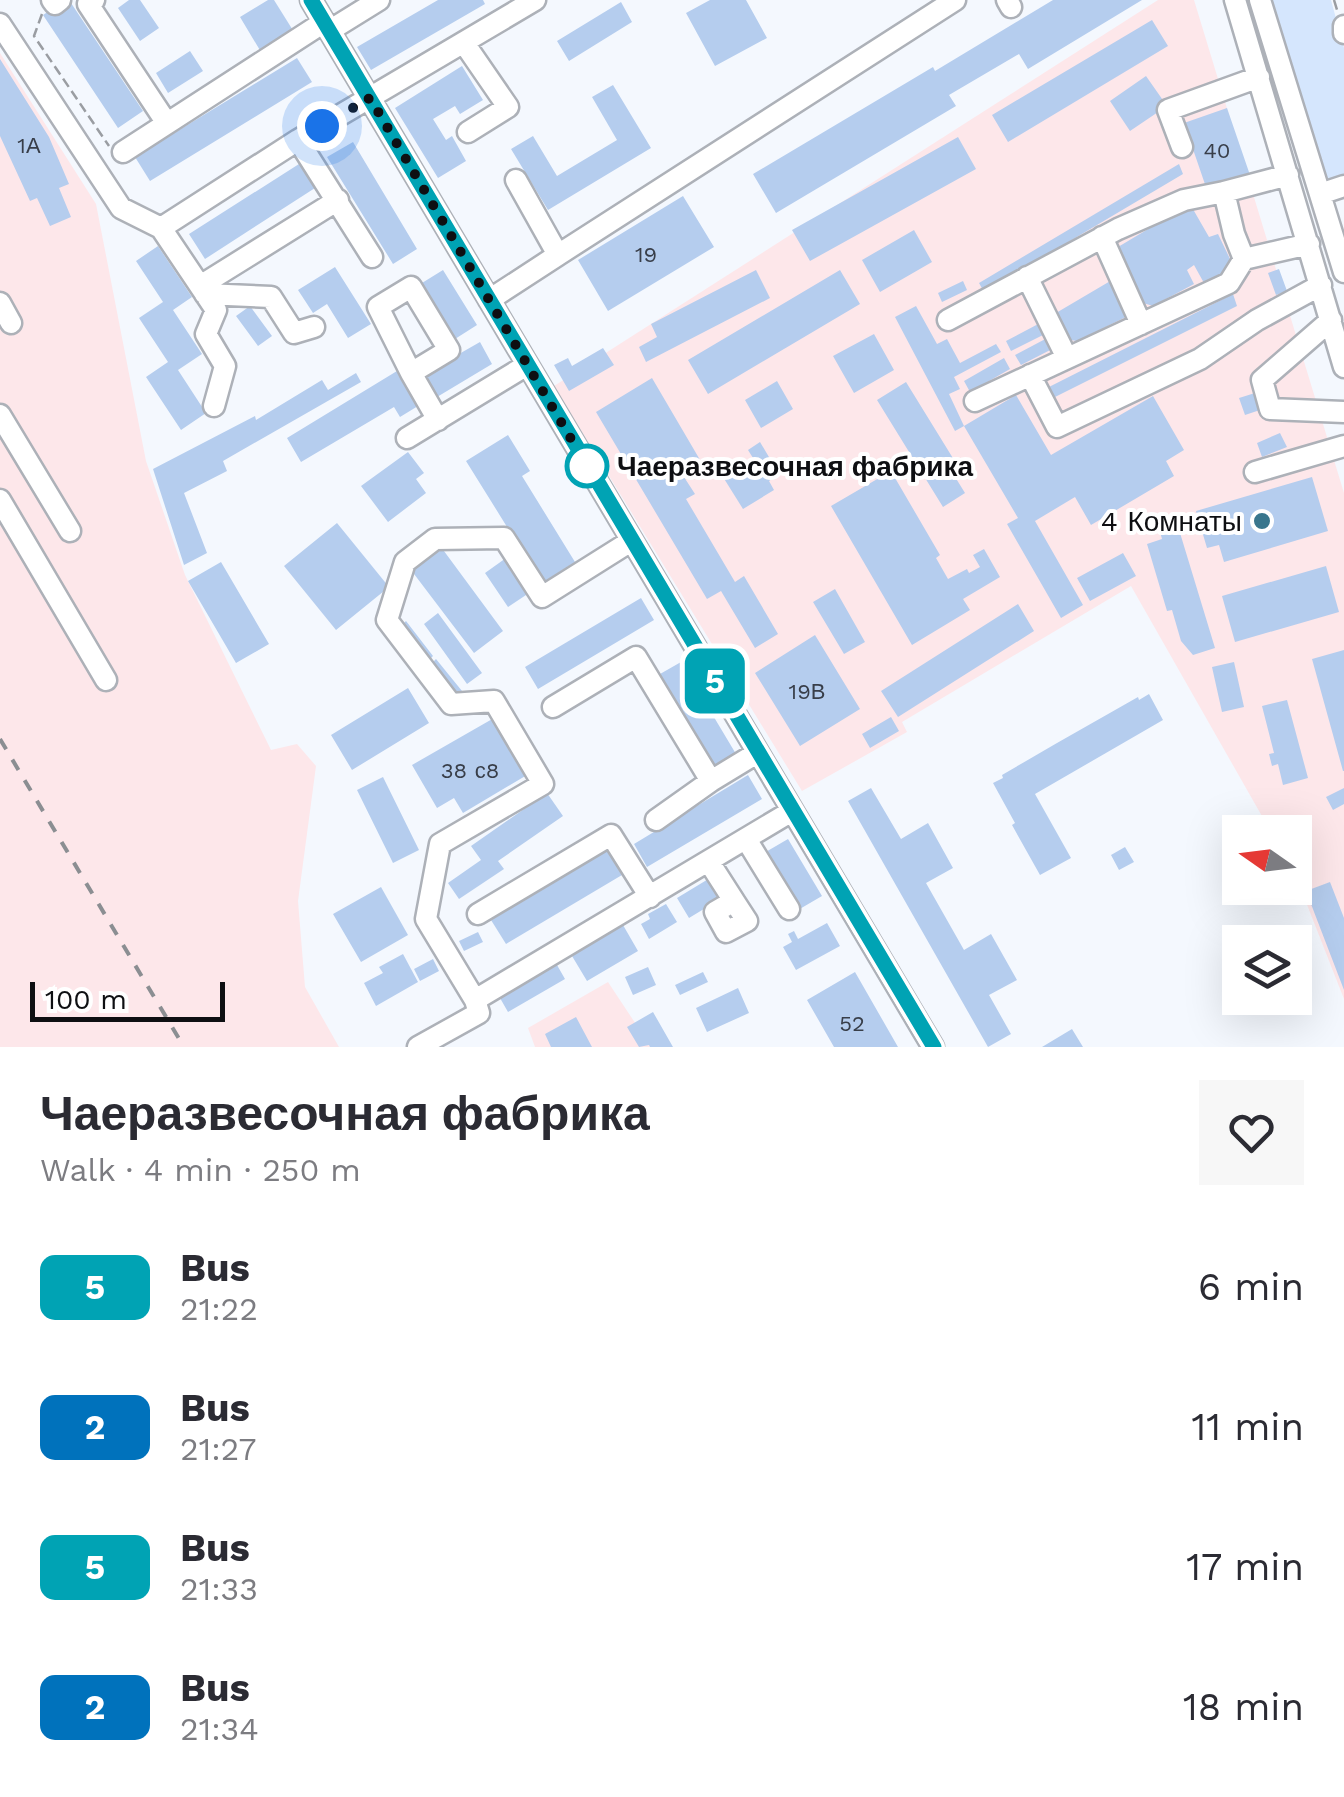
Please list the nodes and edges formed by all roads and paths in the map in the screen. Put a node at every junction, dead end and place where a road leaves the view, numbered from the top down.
1 (311, 0) edge
2 (379, 0) edge
3 (535, 0) edge
4 (955, 0) edge
5 (1236, 0) edge
6 (1260, 0) edge
7 (56, 1) edge
8 (89, 1) edge
9 (508, 7) edge
10 (0, 24) edge
11 (326, 26) junction
12 (464, 43) junction
13 (1259, 77) junction
14 (370, 98) junction
15 (166, 122) junction
16 (468, 132) dead end
17 (298, 140) junction
18 (1182, 147) dead end
19 (122, 152) joint
20 (1288, 175) junction
21 (516, 180) dead end
22 (1344, 186) edge
23 (1224, 192) junction
24 (1320, 194) junction
25 (338, 200) junction
26 (161, 228) junction
27 (1102, 238) junction
28 (1307, 238) junction
29 (558, 255) junction
30 (372, 257) dead end
31 (1244, 259) junction
32 (1344, 272) edge
33 (1027, 277) junction
34 (202, 290) junction
35 (489, 300) junction
36 (1325, 302) junction
37 (0, 303) edge
38 (948, 320) dead end
39 (11, 323) dead end
40 (1141, 324) junction
41 (314, 327) dead end
42 (1067, 358) junction
43 (528, 366) junction
44 (1344, 367) edge
45 (411, 372) dead end
46 (1030, 375) junction
47 (975, 401) dead end
48 (214, 406) dead end
49 (1344, 412) edge
50 (0, 415) edge
51 (438, 420) junction
52 (407, 438) dead end
53 (1344, 446) edge
54 (1256, 472) dead end
55 (0, 500) edge
56 (70, 530) dead end
57 (632, 541) junction
58 (106, 680) dead end
59 (554, 707) dead end
60 (757, 752) junction
61 (711, 780) junction
62 (792, 811) junction
63 (656, 820) dead end
64 (746, 840) junction
65 (709, 862) junction
66 (650, 897) junction
67 (734, 901) dead end
68 (789, 909) dead end
69 (478, 914) dead end
70 (475, 1000) junction
71 (418, 1047) edge
72 (934, 1047) edge

1 - 11 street
2 - 11 street
3 - 9 street
4 - 29 street
5 - 13 street
6 - 24 street
7 - 19 path
8 - 15 street
9 - 12 street
10 - 26 street
11 - 14 street
11 - 15 street
12 - 14 street
12 - 16 street
13 - 18 street
13 - 20 street
14 - 17 street
14 - 35 street
15 - 19 street
17 - 25 street
17 - 26 street
20 - 23 street
20 - 28 street
21 - 29 street
22 - 24 street
23 - 27 street
23 - 31 street
24 - 32 street
25 - 30 street
25 - 34 street
26 - 34 street
27 - 33 street
27 - 40 street
28 - 31 street
28 - 36 street
29 - 35 street
31 - 40 street
33 - 38 street
33 - 42 street
34 - 41 street
34 - 48 street
35 - 43 street
36 - 44 street
36 - 46 street
36 - 49 street
37 - 39 street
40 - 42 street
42 - 46 street
43 - 51 street
43 - 57 street
45 - 51 street
46 - 47 street
50 - 56 street
51 - 52 street
53 - 54 street
55 - 58 street
57 - 60 street
57 - 70 street
59 - 61 street
60 - 61 street
60 - 62 street
61 - 63 street
62 - 64 street
62 - 72 street
64 - 65 street
64 - 68 street
65 - 66 street
65 - 67 street
66 - 69 street
66 - 70 street
70 - 71 street

